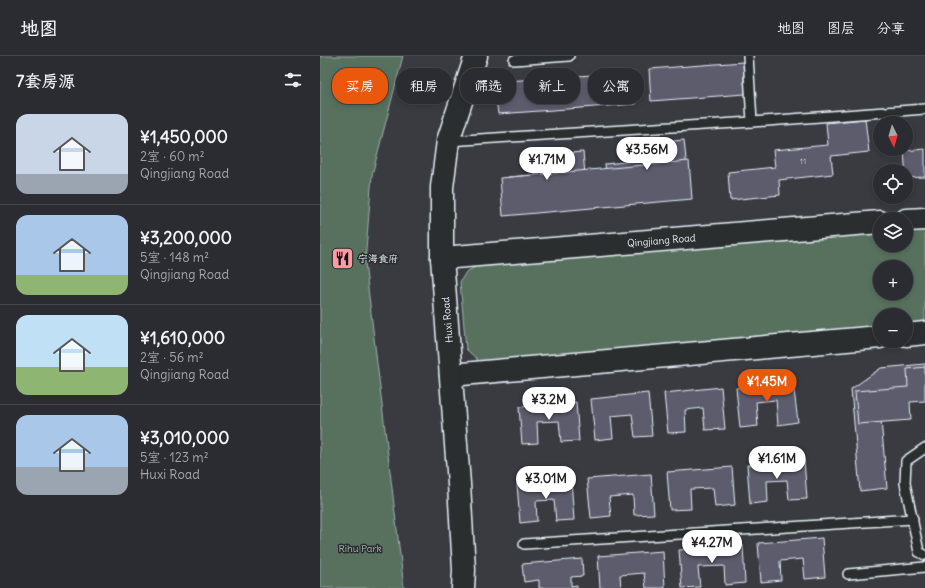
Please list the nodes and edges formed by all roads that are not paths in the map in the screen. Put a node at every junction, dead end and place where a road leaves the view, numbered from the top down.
1 (476, 56) edge
2 (569, 56) edge
3 (748, 56) edge
4 (514, 60) dead end
5 (925, 109) edge
6 (752, 122) junction
7 (448, 141) junction
8 (925, 219) edge
9 (913, 220) edge
10 (873, 223) edge
11 (442, 258) junction
12 (925, 333) edge
13 (913, 334) edge
14 (873, 338) edge
15 (451, 375) junction
16 (925, 448) edge
17 (913, 519) junction
18 (524, 544) dead end
19 (925, 555) edge
20 (925, 567) edge
21 (848, 574) dead end
22 (462, 588) edge

1 - 7 street, Huxi Road
2 - 4 lane
3 - 6 lane
5 - 6 lane
6 - 7 lane
7 - 11 street, Huxi Road
8 - 9 street
10 - 11 street, Qingjiang Road
11 - 15 street, Huxi Road
12 - 13 street
14 - 15 street
15 - 22 street, Huxi Road
16 - 17 lane
17 - 18 lane
17 - 19 lane
20 - 21 lane

